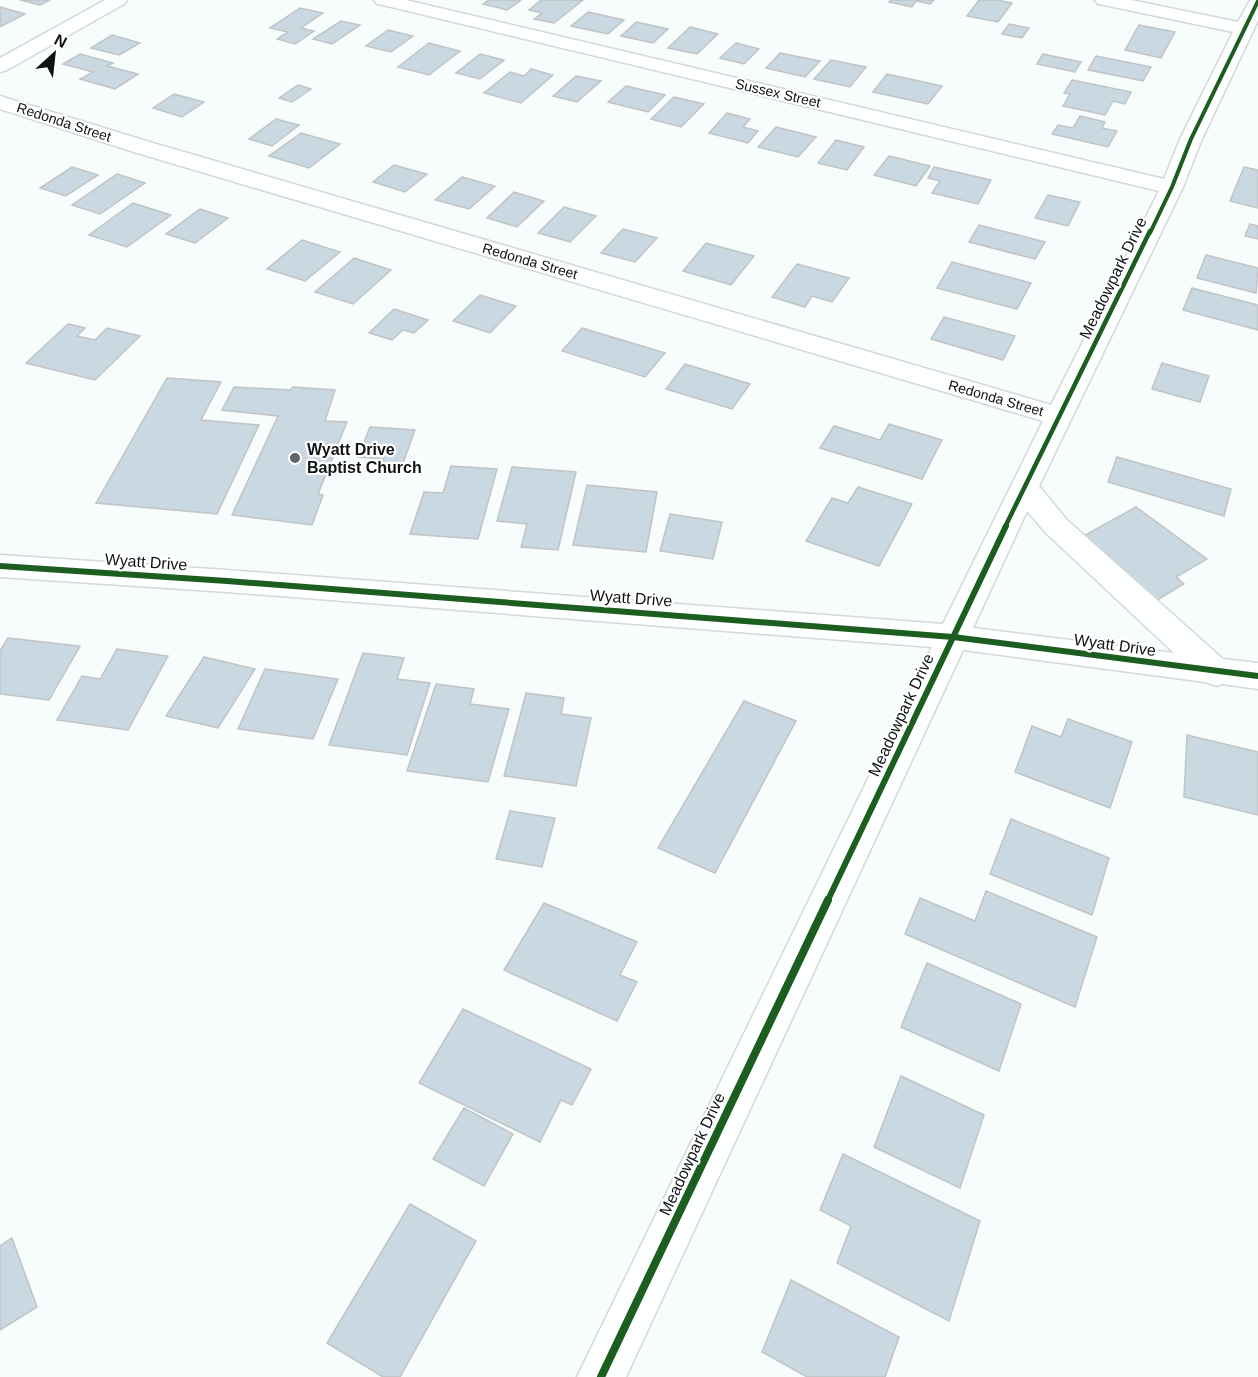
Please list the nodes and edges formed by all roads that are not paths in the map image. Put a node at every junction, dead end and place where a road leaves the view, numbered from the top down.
1 (118, 0) edge
2 (383, 0) edge
3 (1104, 0) edge
4 (1252, 15) edge
5 (0, 66) edge
6 (0, 102) edge
7 (1172, 187) junction
8 (1060, 417) junction
9 (1024, 487) junction
10 (0, 566) edge
11 (953, 637) junction
12 (1217, 673) junction
13 (1258, 676) edge
14 (601, 1377) edge

1 - 5 street
2 - 7 street, Sussex Street
3 - 4 street
4 - 7 street, Meadowpark Drive
6 - 8 street, Redonda Street
7 - 8 street, Meadowpark Drive
8 - 9 street, Meadowpark Drive
9 - 11 street, Meadowpark Drive
9 - 12 street
10 - 11 street, Wyatt Drive
11 - 12 street, Wyatt Drive
11 - 14 street, Meadowpark Drive
12 - 13 street, Wyatt Drive

